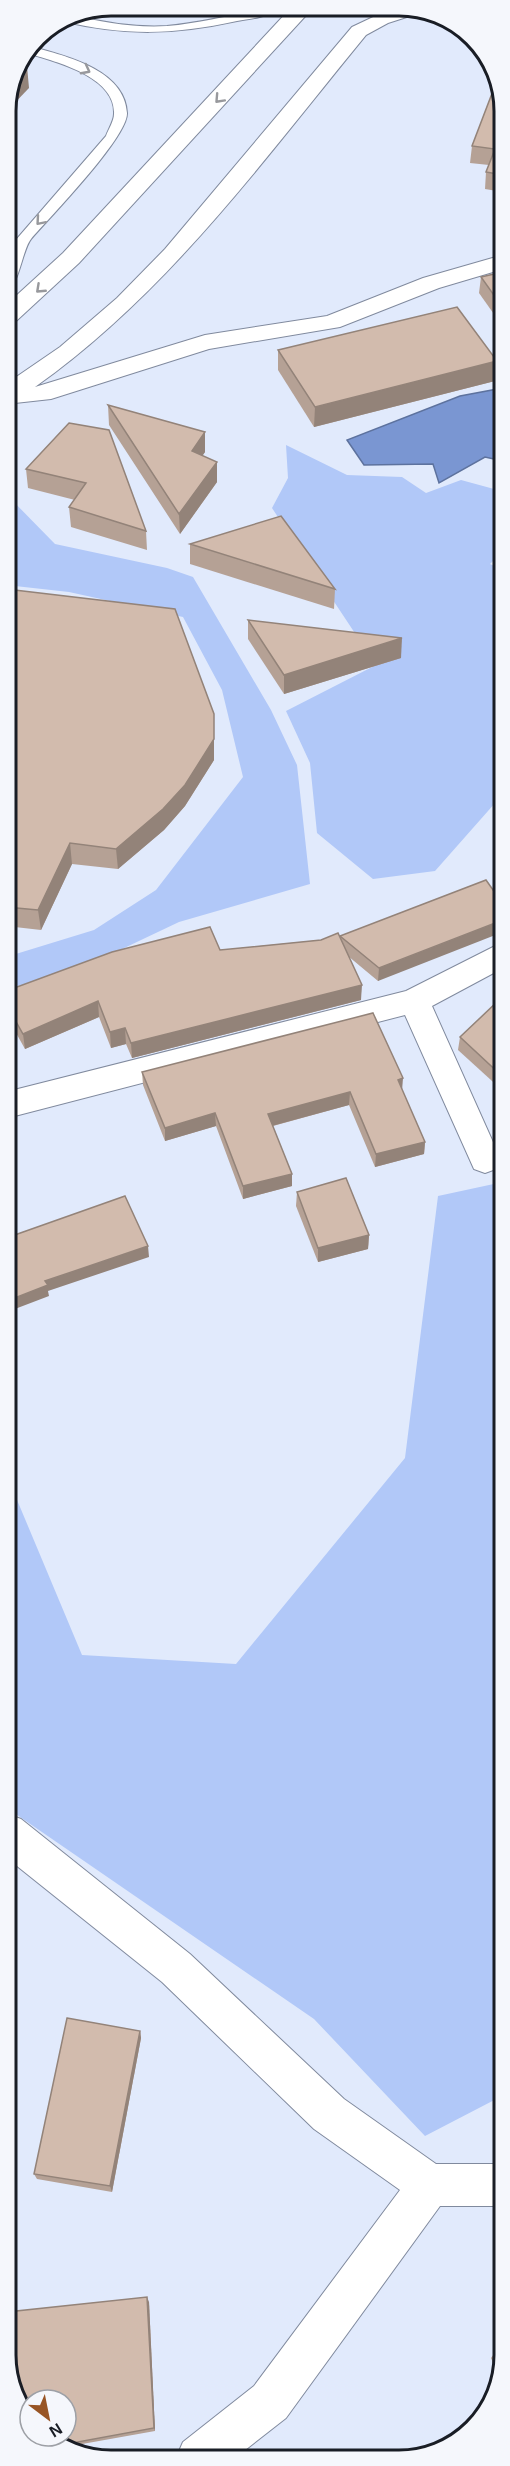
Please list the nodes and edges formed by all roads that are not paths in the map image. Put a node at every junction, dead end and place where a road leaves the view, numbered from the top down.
1 (246, 16) edge
2 (295, 16) edge
3 (390, 16) edge
4 (82, 22) edge
5 (37, 53) edge
6 (17, 256) edge
7 (494, 265) edge
8 (17, 308) edge
9 (17, 388) edge
10 (17, 395) edge
11 (494, 959) edge
12 (414, 1001) junction
13 (17, 1102) edge
14 (485, 1160) dead end
15 (16, 1840) edge
16 (430, 2185) junction
17 (493, 2185) edge
18 (210, 2450) edge

1 - 4 lane
2 -> 8 main road
3 - 9 main road
5 -> 6 lane
7 - 10 main road
11 - 12 main road
12 - 13 main road
12 - 14 main road
15 - 16 main road
16 - 17 main road
16 - 18 main road

